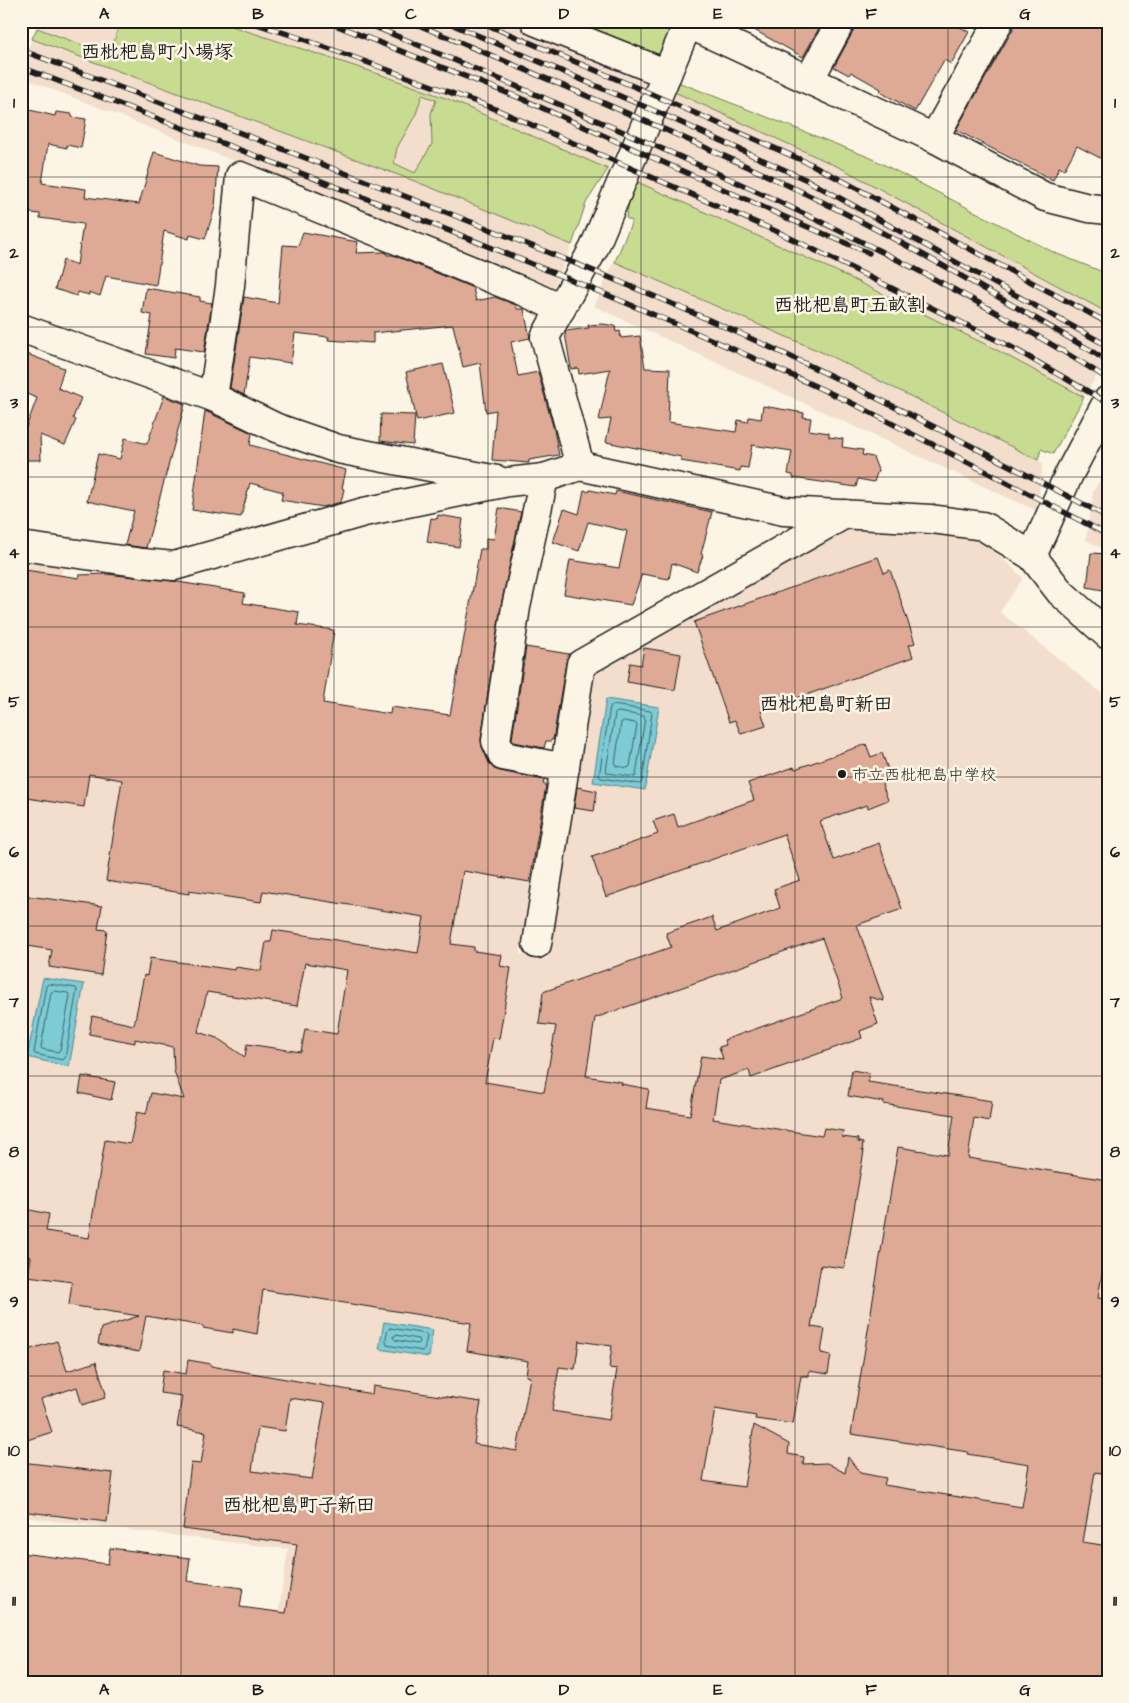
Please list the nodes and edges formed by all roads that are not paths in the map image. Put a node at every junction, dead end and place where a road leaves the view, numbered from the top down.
1 (535, 21) edge
2 (841, 21) edge
3 (999, 21) edge
4 (686, 22) edge
5 (667, 74) junction
6 (810, 80) junction
7 (934, 138) junction
8 (1108, 210) edge
9 (561, 309) junction
10 (21, 328) edge
11 (213, 397) junction
12 (1108, 400) edge
13 (580, 466) junction
14 (544, 478) junction
15 (508, 482) junction
16 (845, 514) junction
17 (21, 546) edge
18 (1032, 556) junction
19 (1108, 635) edge
20 (565, 768) junction
21 (536, 944) dead end

1 - 5 street
2 - 6 street
3 - 7 street
4 - 5 street
4 - 6 street
5 - 9 street
6 - 7 street
7 - 8 street
9 - 11 street
9 - 13 street
10 - 11 street
11 - 15 street
12 - 18 street
13 - 14 street
13 - 16 street
14 - 15 street
14 - 20 street
15 - 17 street
16 - 18 street
16 - 20 street
18 - 19 street
20 - 21 street

